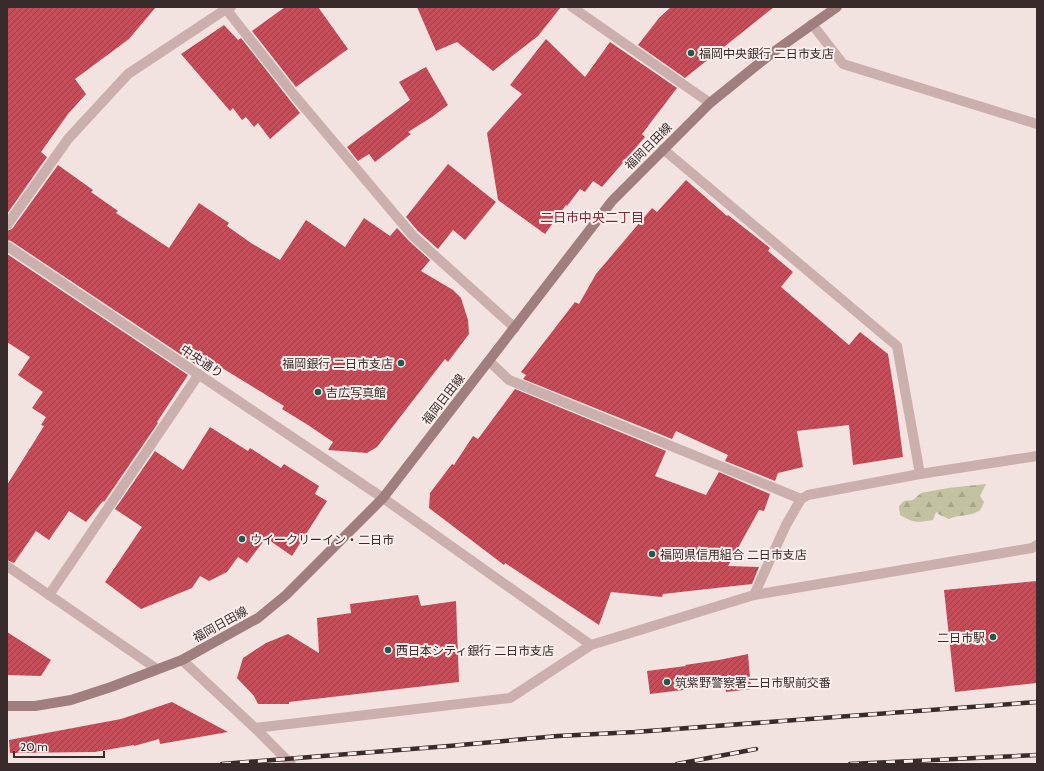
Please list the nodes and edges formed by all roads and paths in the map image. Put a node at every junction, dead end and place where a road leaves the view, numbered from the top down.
1 (572, 7) edge
2 (837, 7) edge
3 (228, 8) edge
4 (812, 24) junction
5 (710, 103) junction
6 (1037, 124) edge
7 (663, 149) junction
8 (7, 225) edge
9 (7, 246) edge
10 (515, 328) junction
11 (489, 361) junction
12 (199, 374) junction
13 (1037, 456) edge
14 (920, 474) junction
15 (384, 498) junction
16 (801, 499) junction
17 (1037, 545) edge
18 (7, 566) edge
19 (49, 595) junction
20 (754, 595) junction
21 (592, 645) junction
22 (182, 660) junction
23 (157, 670) junction
24 (7, 706) edge
25 (255, 728) junction
26 (291, 764) edge

1 - 5 street
2 - 4 main road, 福岡日田線
3 - 8 street
3 - 10 street
4 - 5 main road, 福岡日田線
4 - 6 street
5 - 7 main road, 福岡日田線
7 - 10 main road, 福岡日田線
7 - 14 street
9 - 12 street, 中央通り
10 - 11 main road, 福岡日田線
11 - 15 main road, 福岡日田線
11 - 16 street
12 - 15 street, 中央通り
12 - 19 street
13 - 14 street
14 - 16 street
15 - 21 street, 中央通り
15 - 22 main road, 福岡日田線
16 - 20 street
17 - 20 street
18 - 19 street
19 - 23 street
20 - 21 street
21 - 25 street
22 - 23 main road, 福岡日田線
22 - 25 street
23 - 24 main road, 福岡日田線
25 - 26 street

